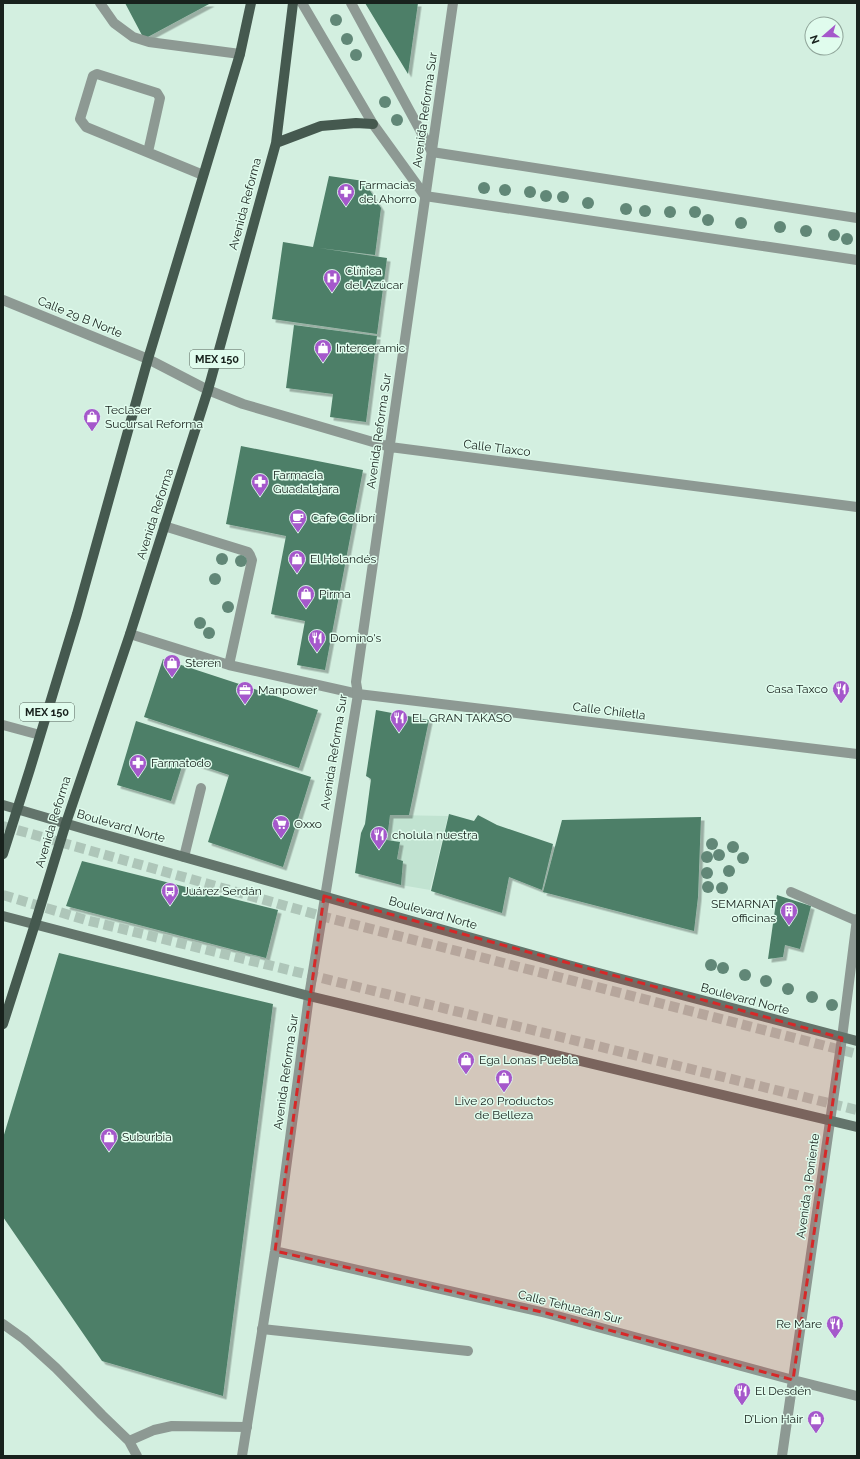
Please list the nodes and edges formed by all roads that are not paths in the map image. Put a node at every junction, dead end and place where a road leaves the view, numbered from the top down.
1 (100, 3) edge
2 (251, 3) edge
3 (293, 3) edge
4 (302, 3) edge
5 (351, 3) edge
6 (453, 3) edge
7 (240, 54) junction
8 (373, 124) junction
9 (276, 143) junction
10 (148, 152) junction
11 (432, 152) junction
12 (203, 175) junction
13 (426, 196) junction
14 (857, 218) edge
15 (857, 260) edge
16 (3, 300) edge
17 (148, 359) junction
18 (208, 390) junction
19 (390, 448) junction
20 (857, 507) edge
21 (164, 526) junction
22 (130, 634) junction
23 (229, 665) junction
24 (358, 694) junction
25 (3, 726) edge
26 (40, 735) junction
27 (857, 754) edge
28 (201, 788) dead end
29 (3, 805) edge
30 (17, 809) junction
31 (66, 823) junction
32 (3, 854) edge
33 (184, 857) junction
34 (791, 892) dead end
35 (324, 896) junction
36 (3, 916) edge
37 (857, 920) edge
38 (35, 924) junction
39 (309, 996) junction
40 (3, 1024) edge
41 (842, 1038) junction
42 (857, 1042) edge
43 (830, 1121) junction
44 (857, 1127) edge
45 (275, 1251) junction
46 (3, 1324) edge
47 (262, 1328) junction
48 (468, 1351) dead end
49 (793, 1380) junction
50 (857, 1396) edge
51 (247, 1427) junction
52 (129, 1441) junction
53 (137, 1456) edge
54 (242, 1456) edge
55 (782, 1456) edge

1 - 7 street
2 - 7 main road, MEX 150
3 - 9 main road, Avenida Reforma / MEX 150
4 - 8 street
5 - 11 street
6 - 11 street, Avenida Reforma Sur
7 - 12 main road, MEX 150
8 - 9 main road
8 - 13 street
9 - 18 main road, Avenida Reforma / MEX 150
10 - 10 street
10 - 12 street
11 - 13 street, Avenida Reforma Sur
11 - 14 street
12 - 17 main road, MEX 150
13 - 15 street
13 - 19 street, Avenida Reforma Sur
16 - 17 street, Calle 29 B Norte
17 - 18 street, Calle Tlaxco
17 - 26 main road, MEX 150
18 - 19 street, Calle Tlaxco
18 - 21 main road, Avenida Reforma / MEX 150
19 - 20 street, Calle Tlaxco
19 - 24 street, Avenida Reforma Sur
21 - 22 main road, Avenida Reforma / MEX 150
21 - 23 street
22 - 23 street, Calle Chiletla
22 - 31 main road, Avenida Reforma / MEX 150
23 - 24 street, Calle Chiletla
24 - 27 street, Calle Chiletla
24 - 35 street, Avenida Reforma Sur
25 - 26 street
26 - 30 main road, MEX 150
28 - 33 street
29 - 30 main road, Boulevard Norte
30 - 31 main road, Boulevard Norte
30 - 32 main road, MEX 150
31 - 33 main road, Boulevard Norte
31 - 38 main road, Avenida Reforma / MEX 150
33 - 35 main road, Boulevard Norte
34 - 37 street
35 - 39 street, Avenida Reforma Sur
35 - 41 main road, Boulevard Norte
36 - 38 main road
37 - 41 street, Avenida 3 Poniente
38 - 39 main road
38 - 40 main road, Avenida Reforma / MEX 150
39 - 43 main road
39 - 45 street, Avenida Reforma Sur
41 - 42 main road, Boulevard Norte
41 - 43 street, Avenida 3 Poniente
43 - 44 main road
43 - 49 street, Avenida 3 Poniente
45 - 47 street, Avenida Reforma Sur
45 - 49 street, Calle Tehuacán Sur
46 - 52 street
47 - 48 street
47 - 51 street, Avenida Reforma Sur
49 - 50 street, Calle Tehuacán Sur
49 - 55 street, Avenida 3 Poniente
51 - 52 street
51 - 54 street, Avenida Reforma Sur
52 - 53 street

